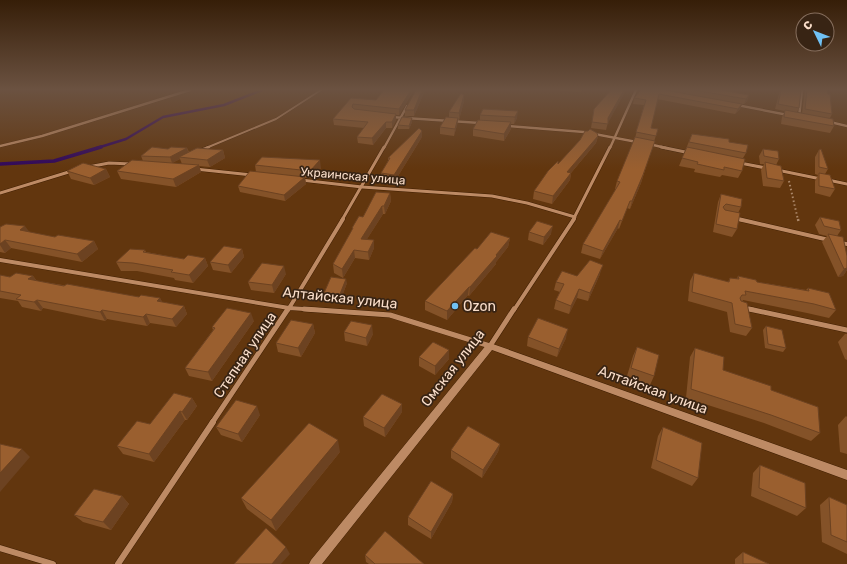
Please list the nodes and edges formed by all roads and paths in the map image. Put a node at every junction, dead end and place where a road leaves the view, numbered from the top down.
1 (105, 116) edge
2 (281, 116) edge
3 (388, 116) edge
4 (624, 116) edge
5 (795, 116) edge
6 (799, 117) joint
7 (401, 118) junction
8 (806, 118) edge
9 (826, 122) edge
10 (481, 124) edge
11 (504, 125) edge
12 (847, 126) edge
13 (615, 137) junction
14 (638, 142) edge
15 (646, 144) edge
16 (0, 146) edge
17 (197, 153) edge
18 (693, 153) edge
19 (732, 161) edge
20 (133, 164) edge
21 (85, 167) edge
22 (188, 168) edge
23 (78, 170) edge
24 (787, 172) junction
25 (260, 176) edge
26 (299, 180) edge
27 (847, 184) edge
28 (362, 187) junction
29 (0, 193) edge
30 (575, 217) junction
31 (729, 217) edge
32 (802, 235) junction
33 (847, 244) edge
34 (0, 260) edge
35 (738, 307) edge
36 (289, 308) junction
37 (847, 330) edge
38 (490, 346) junction
39 (847, 475) edge
40 (0, 548) edge
41 (53, 564) edge
42 (118, 564) edge
43 (315, 564) edge

1 - 16 street
2 - 17 lane
3 - 7 street
4 - 13 street, Омская улица
5 - 6 street
6 - 8 street
7 - 10 street
7 - 28 street, Степная улица
9 - 12 street
11 - 13 street
13 - 14 street
13 - 30 street, Омская улица
15 - 18 street
19 - 24 street
20 - 21 street
22 - 25 street
23 - 29 street
24 - 27 street
24 - 32 path
26 - 28 street, Украинская улица
28 - 30 street, Украинская улица
28 - 36 street, Степная улица
30 - 38 street, Омская улица
31 - 32 street
32 - 33 street
34 - 36 street, Алтайская улица
35 - 37 street
36 - 38 street, Алтайская улица
36 - 42 street, Степная улица
38 - 39 street, Алтайская улица
38 - 43 street, Омская улица
40 - 41 street

